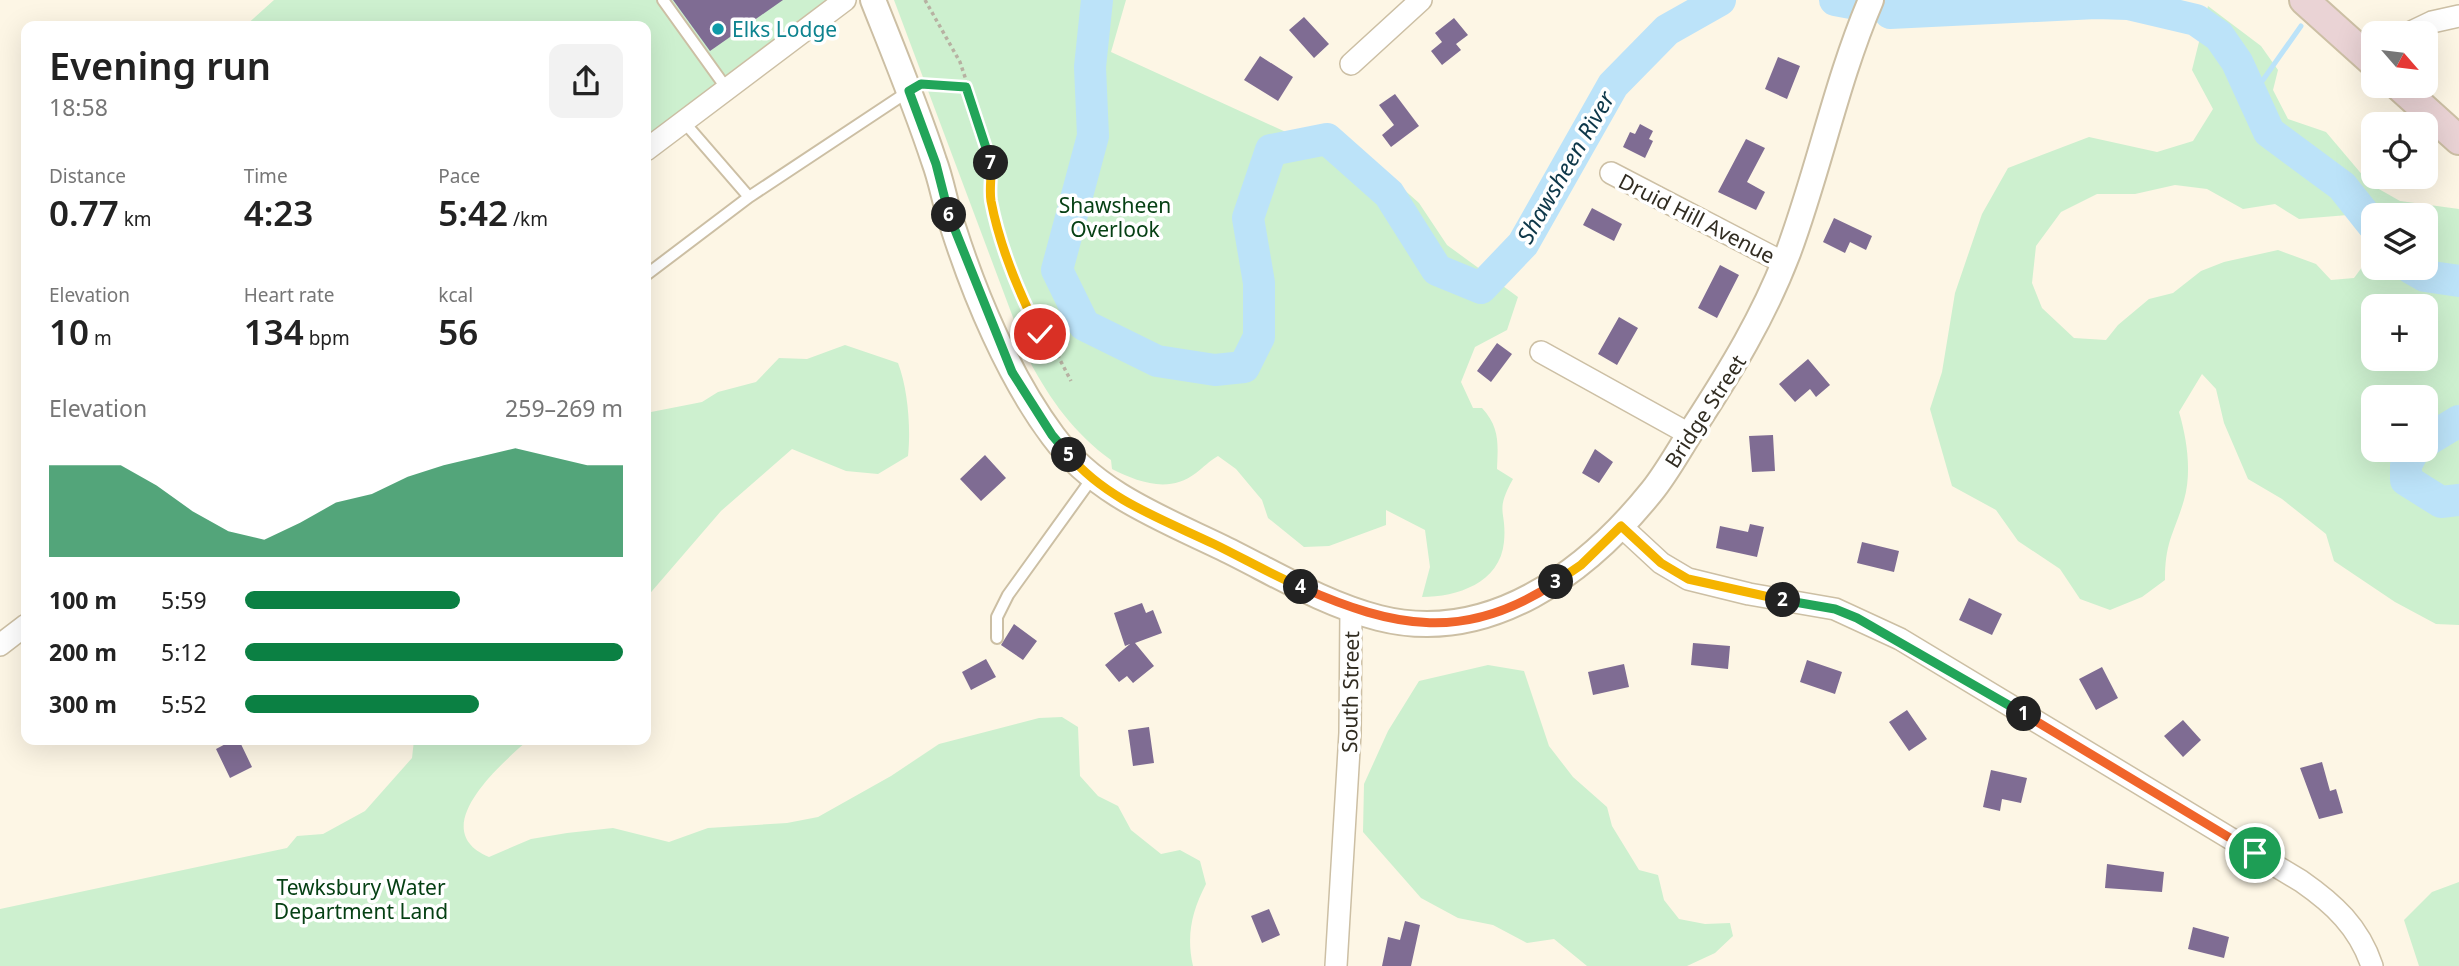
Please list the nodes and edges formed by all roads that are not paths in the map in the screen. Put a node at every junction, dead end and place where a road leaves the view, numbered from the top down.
1 (663, 0) edge
2 (845, 0) edge
3 (873, 0) edge
4 (1871, 0) edge
5 (2304, 0) edge
6 (1411, 3) edge
7 (2459, 16) edge
8 (2436, 21) edge
9 (2361, 51) edge
10 (1351, 64) dead end
11 (727, 89) junction
12 (909, 91) junction
13 (2414, 98) edge
14 (684, 122) junction
15 (2456, 131) edge
16 (651, 146) edge
17 (1611, 173) dead end
18 (749, 197) junction
19 (1784, 263) junction
20 (651, 271) edge
21 (1541, 352) dead end
22 (1689, 434) junction
23 (1093, 477) junction
24 (1621, 526) junction
25 (1351, 608) junction
26 (21, 629) edge
27 (997, 638) dead end
28 (0, 645) edge
29 (1336, 966) edge
30 (2372, 966) edge

1 - 11 lane
2 - 11 street
3 - 12 street, South Street
4 - 19 street, Bridge Street
5 - 9 main road
6 - 10 street
7 - 8 street
11 - 14 street
12 - 18 lane
12 - 23 street, South Street
13 - 15 main road
14 - 16 street
14 - 18 lane
17 - 19 street, Druid Hill Avenue
18 - 20 lane
19 - 22 street, Bridge Street
21 - 22 street
22 - 24 street, Bridge Street
23 - 25 street, South Street
23 - 27 lane
24 - 25 street, Bridge Street
24 - 30 street
25 - 29 street, South Street
26 - 28 street

